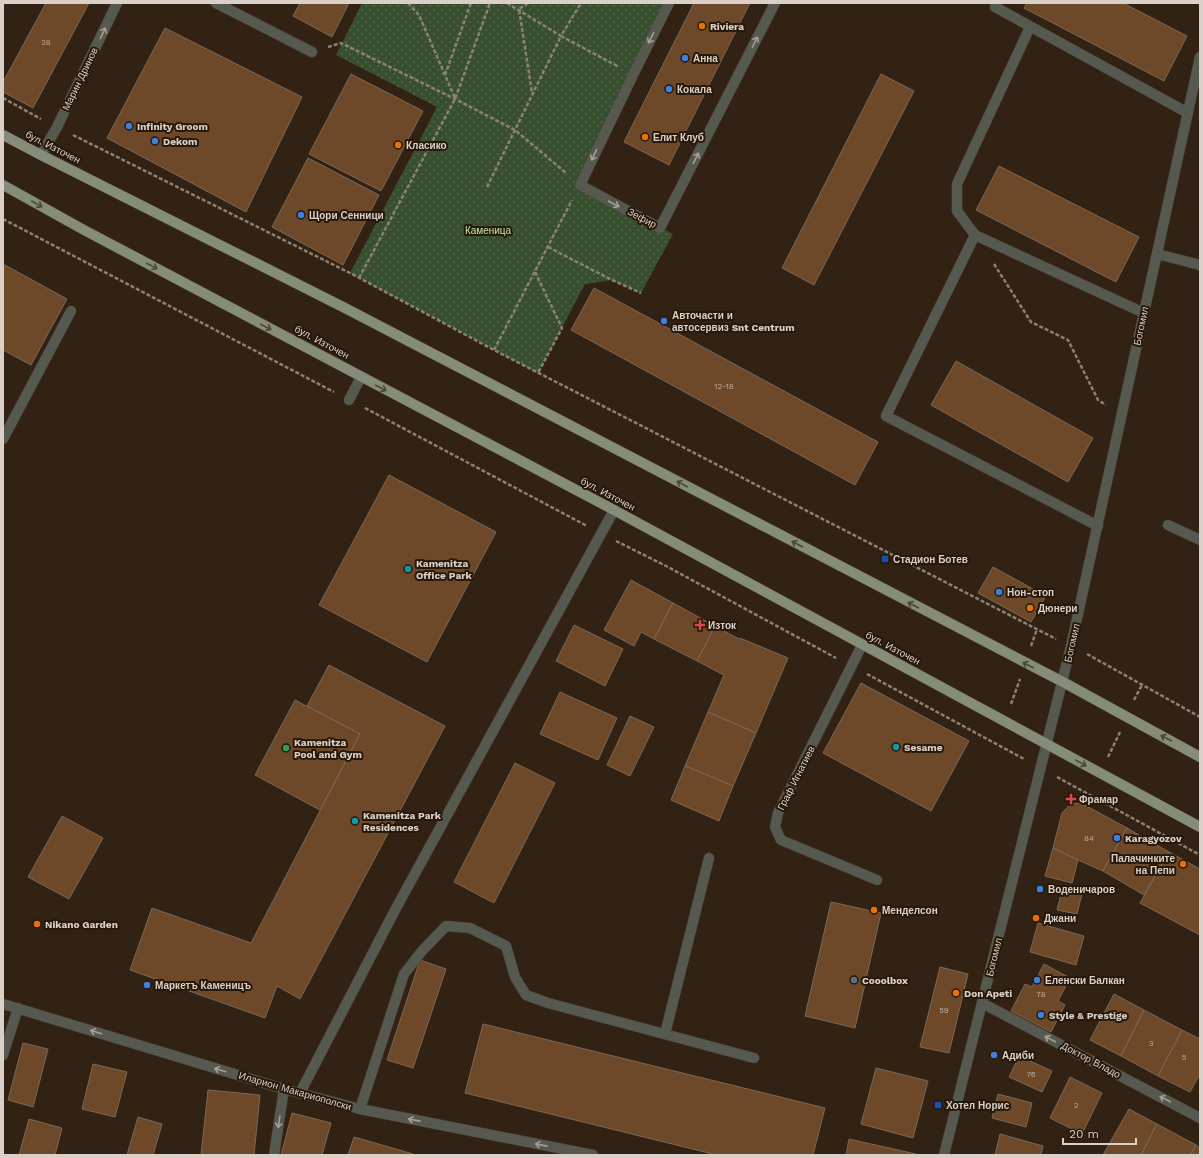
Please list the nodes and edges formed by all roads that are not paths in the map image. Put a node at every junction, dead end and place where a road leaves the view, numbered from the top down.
1 (117, 3) edge
2 (216, 3) edge
3 (669, 3) edge
4 (775, 3) edge
5 (998, 3) edge
6 (1030, 27) junction
7 (312, 52) dead end
8 (1200, 57) edge
9 (1188, 113) junction
10 (3, 135) edge
11 (41, 155) junction
12 (3, 185) edge
13 (975, 235) junction
14 (1157, 254) junction
15 (1200, 265) edge
16 (71, 311) dead end
17 (1144, 313) junction
18 (361, 377) junction
19 (350, 400) road end
20 (3, 439) edge
21 (614, 510) junction
22 (1168, 525) dead end
23 (1098, 526) junction
24 (1200, 540) edge
25 (862, 645) junction
26 (1063, 682) junction
27 (1047, 744) junction
28 (1200, 757) edge
29 (1200, 827) edge
30 (709, 858) dead end
31 (877, 880) dead end
32 (982, 1003) junction
33 (3, 1004) edge
34 (18, 1008) junction
35 (665, 1034) junction
36 (3, 1055) edge
37 (754, 1058) dead end
38 (284, 1089) junction
39 (300, 1094) junction
40 (360, 1109) junction
41 (1200, 1118) edge
42 (274, 1155) edge
43 (593, 1155) edge
44 (944, 1155) edge

11 -> 1 street, Марин Дринов
2 - 7 street
3 -> 4 street, Зефир
5 - 6 street
6 - 9 street
6 - 13 street
8 - 9 street, Богомил
9 - 14 street, Богомил
10 - 11 main road, бул. Източен
26 -> 11 main road, бул. Източен
12 -> 18 main road, бул. Източен
13 - 17 street
13 - 23 street
14 - 15 street
14 - 17 street, Богомил
16 - 20 street
17 - 23 street, Богомил
18 - 19 street
18 -> 21 main road, бул. Източен
21 - 25 main road, бул. Източен
21 - 39 street
22 - 24 street
23 - 26 street, Богомил
25 - 27 main road, бул. Източен
25 - 31 street, Граф Игнатиев
26 - 27 street, Богомил
28 -> 26 main road, бул. Източен
27 -> 29 main road, бул. Източен
27 - 32 street, Богомил
30 - 35 street
41 -> 32 street, Доктор Владо
32 - 44 street, Богомил
33 - 34 street, Иларион Макариополски
34 - 36 street
38 -> 34 street, Иларион Макариополски
35 - 37 street
35 - 40 street
38 - 39 street, Иларион Макариополски
38 -> 42 street
39 - 40 street, Иларион Макариополски
43 -> 40 street, Иларион Макариополски

